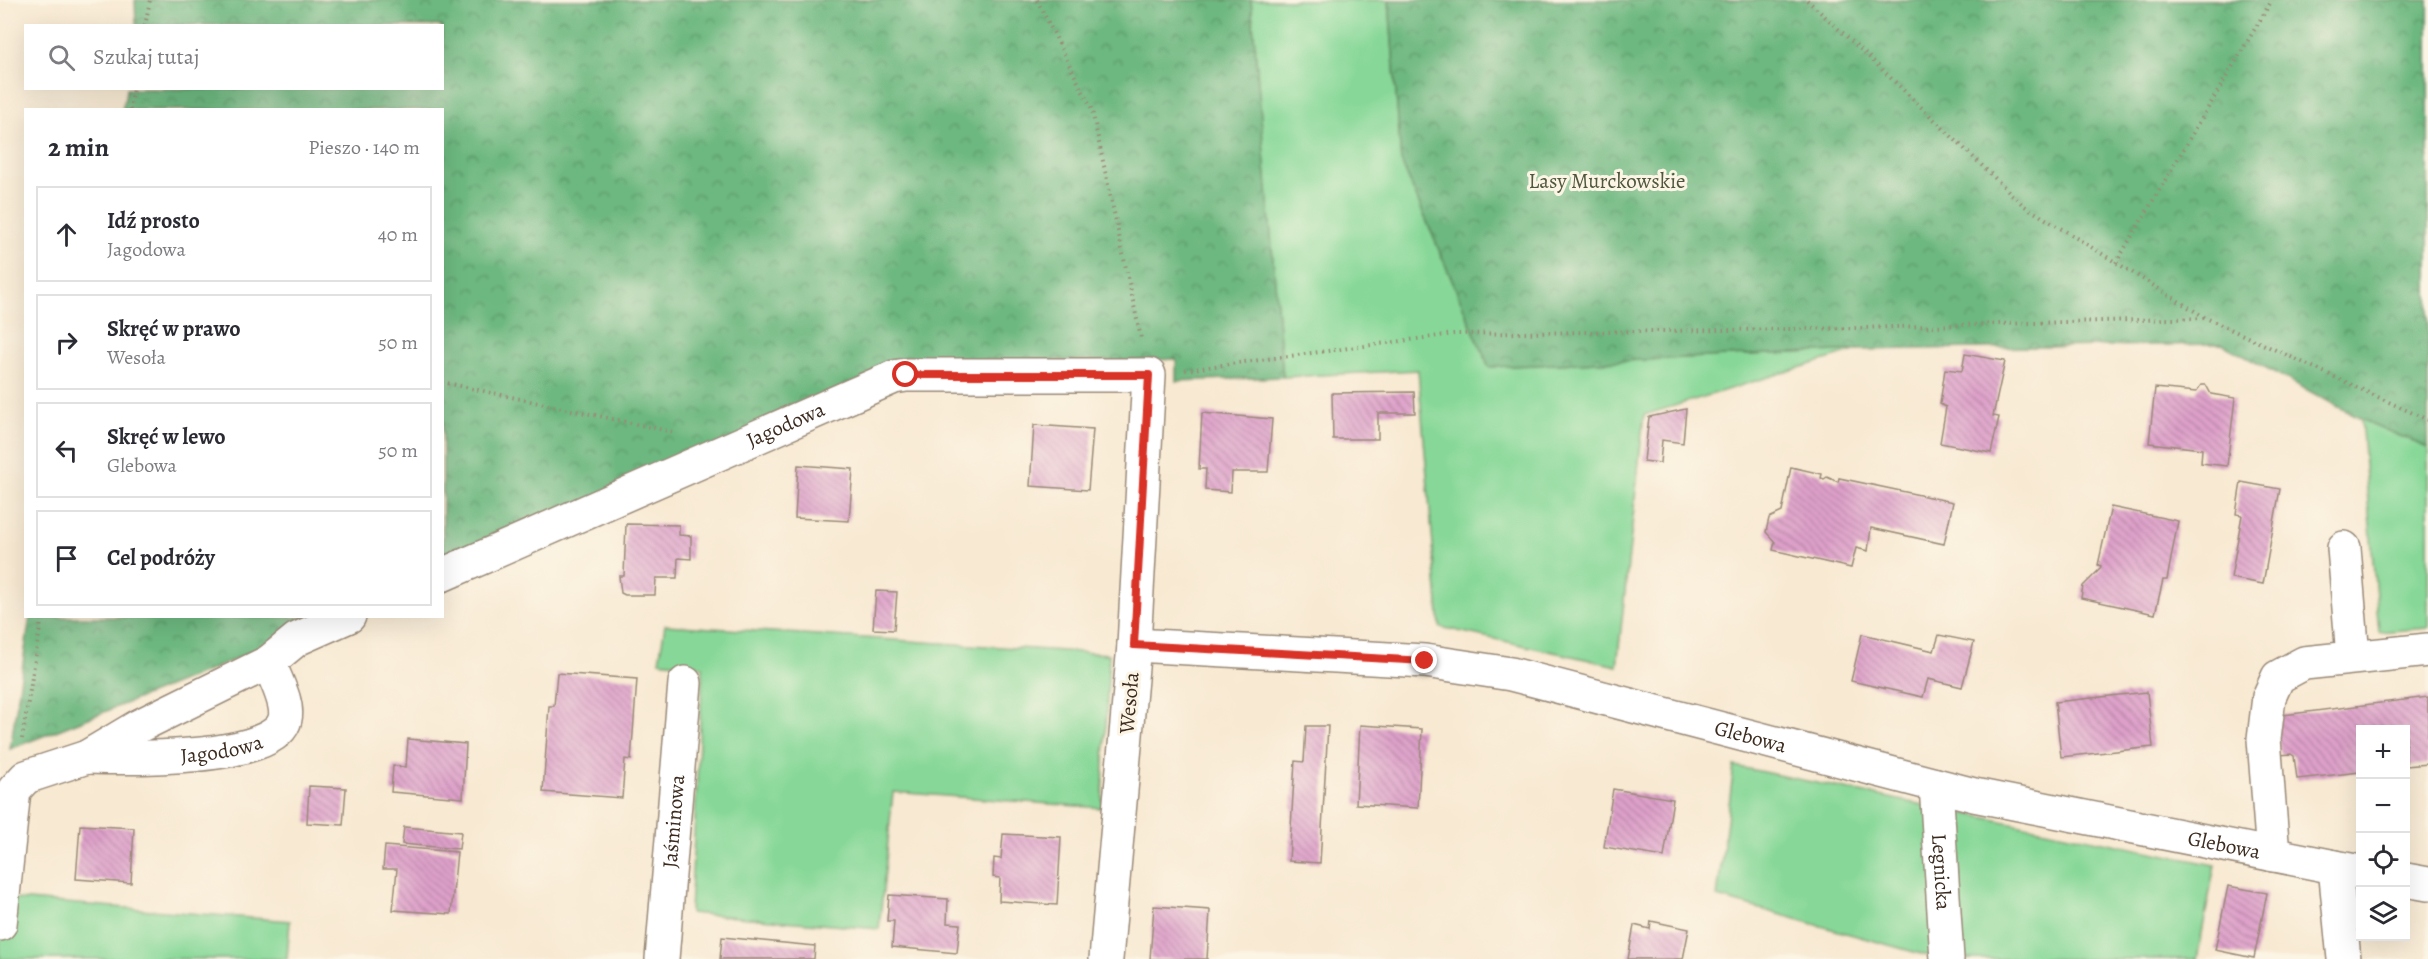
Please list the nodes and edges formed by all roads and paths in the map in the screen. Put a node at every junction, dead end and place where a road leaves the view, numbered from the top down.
1 (150, 0) edge
2 (1037, 0) edge
3 (1806, 0) edge
4 (2272, 0) edge
5 (145, 24) edge
6 (134, 90) edge
7 (129, 108) edge
8 (2116, 263) junction
9 (2206, 318) junction
10 (1149, 375) junction
11 (444, 382) edge
12 (2428, 420) edge
13 (680, 434) dead end
14 (2344, 548) dead end
15 (444, 574) edge
16 (42, 618) edge
17 (344, 618) edge
18 (1134, 645) junction
19 (2428, 650) edge
20 (2353, 657) junction
21 (268, 662) junction
22 (685, 683) dead end
23 (87, 757) junction
24 (1936, 785) junction
25 (14, 790) junction
26 (2273, 855) junction
27 (2348, 869) edge
28 (2410, 881) edge
29 (2428, 884) edge
30 (0, 924) edge
31 (662, 959) edge
32 (1106, 959) edge
33 (1947, 959) edge
34 (2344, 959) edge

1 - 5 path
2 - 10 path
3 - 8 path
4 - 8 path
6 - 7 path
8 - 9 path
9 - 10 path
9 - 12 path
10 - 15 street, Jagodowa
10 - 18 street, Wesoła
11 - 13 path
14 - 20 street
16 - 25 path
17 - 21 street, Jagodowa
18 - 24 street, Glebowa
18 - 32 street, Wesoła
19 - 20 street
20 - 26 street
21 - 23 street, Jagodowa
21 - 23 street, Jagodowa
22 - 31 street, Jaśminowa
23 - 25 street, Jagodowa
24 - 26 street, Glebowa
24 - 33 street, Legnicka
25 - 30 street
26 - 27 street, Glebowa
27 - 34 street
28 - 29 street

